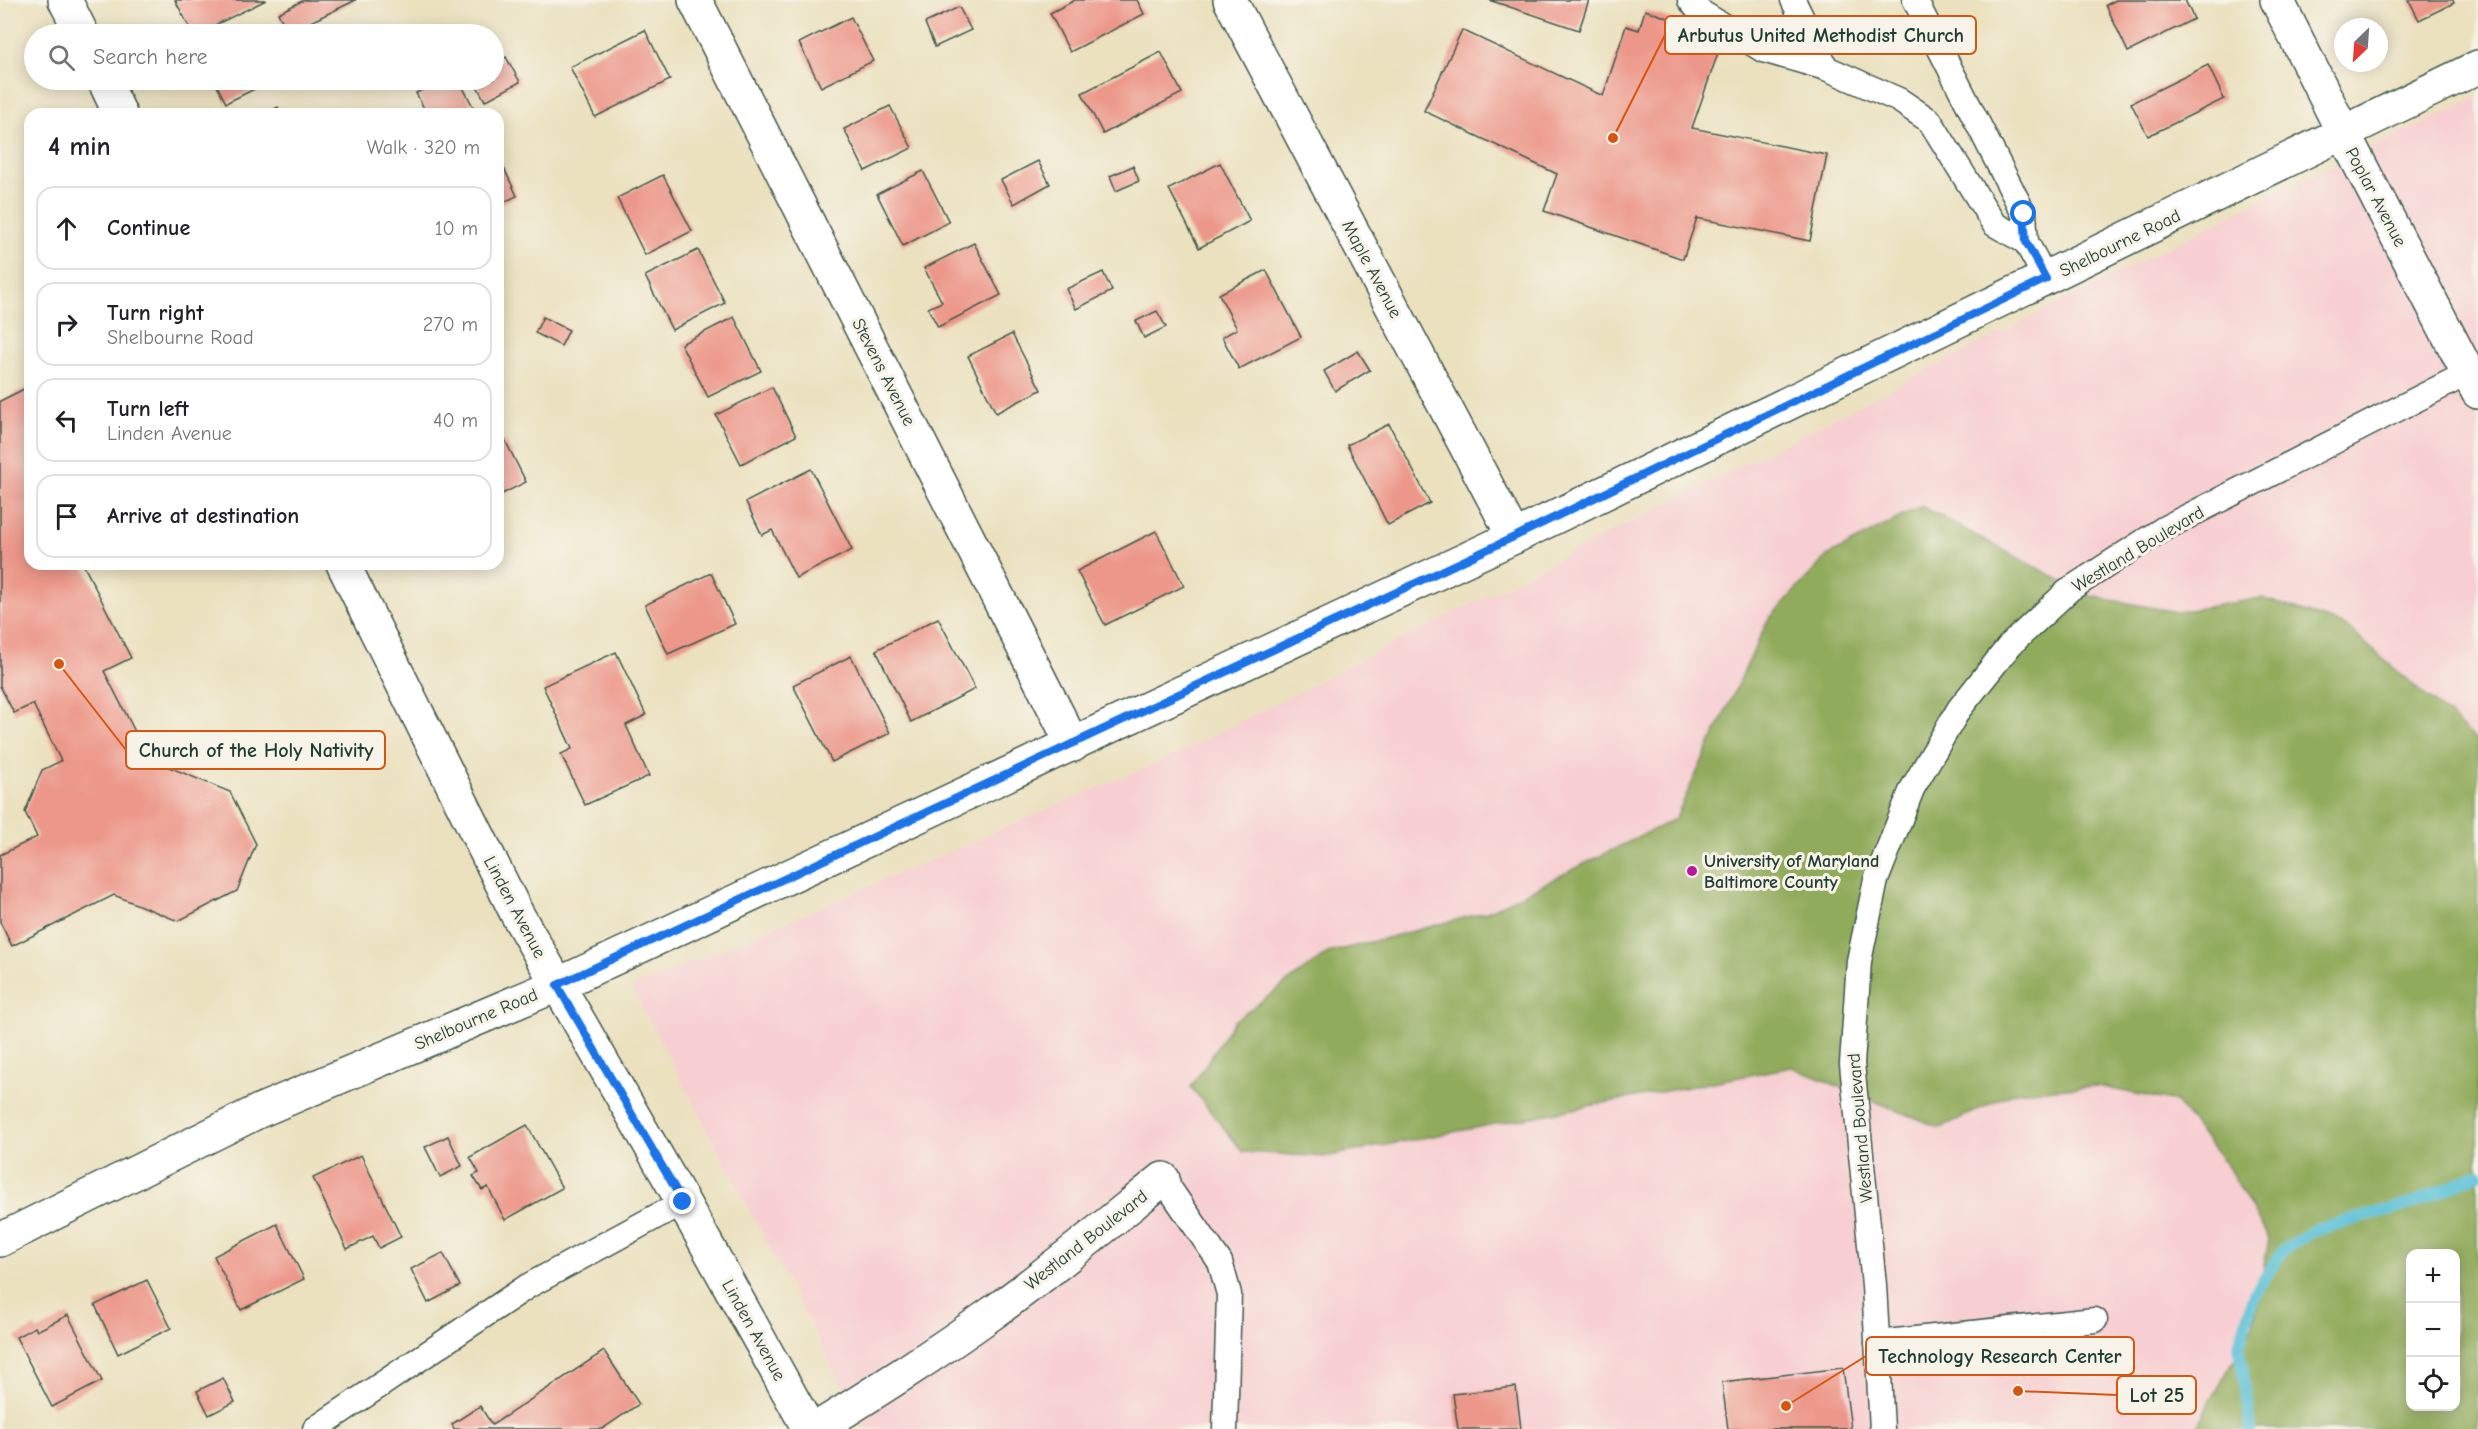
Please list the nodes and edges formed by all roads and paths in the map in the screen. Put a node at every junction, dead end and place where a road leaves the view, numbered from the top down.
1 (65, 0) edge
2 (695, 0) edge
3 (1230, 0) edge
4 (1690, 0) edge
5 (1793, 0) edge
6 (1915, 0) edge
7 (2277, 0) edge
8 (77, 24) edge
9 (2478, 67) edge
10 (1826, 68) junction
11 (109, 90) edge
12 (117, 108) edge
13 (2344, 134) junction
14 (2026, 242) junction
15 (2046, 279) junction
16 (2473, 382) edge
17 (1514, 537) junction
18 (346, 570) edge
19 (1073, 745) junction
20 (557, 985) junction
21 (1163, 1179) joint
22 (683, 1202) junction
23 (0, 1240) edge
24 (2095, 1320) dead end
25 (1877, 1343) junction
26 (315, 1429) edge
27 (809, 1429) edge
28 (816, 1429) edge
29 (1225, 1429) edge
30 (1882, 1429) edge

1 - 8 street
2 - 19 street, Stevens Avenue
3 - 17 street, Maple Avenue
4 - 10 lane
5 - 10 lane
6 - 14 lane
7 - 13 street, Poplar Avenue
9 - 13 street, Shelbourne Road
10 - 14 lane
11 - 12 street
13 - 15 street, Shelbourne Road
13 - 16 street, Poplar Avenue
14 - 15 lane
15 - 17 street, Shelbourne Road
16 - 25 lane, Westland Boulevard
17 - 19 street, Shelbourne Road
18 - 20 street, Linden Avenue
19 - 20 street, Shelbourne Road
20 - 22 street, Linden Avenue
20 - 23 street, Shelbourne Road
21 - 28 street, Westland Boulevard
21 - 29 lane, Westland Boulevard
22 - 26 lane
22 - 27 street, Linden Avenue
24 - 25 lane
25 - 30 lane, Westland Boulevard

